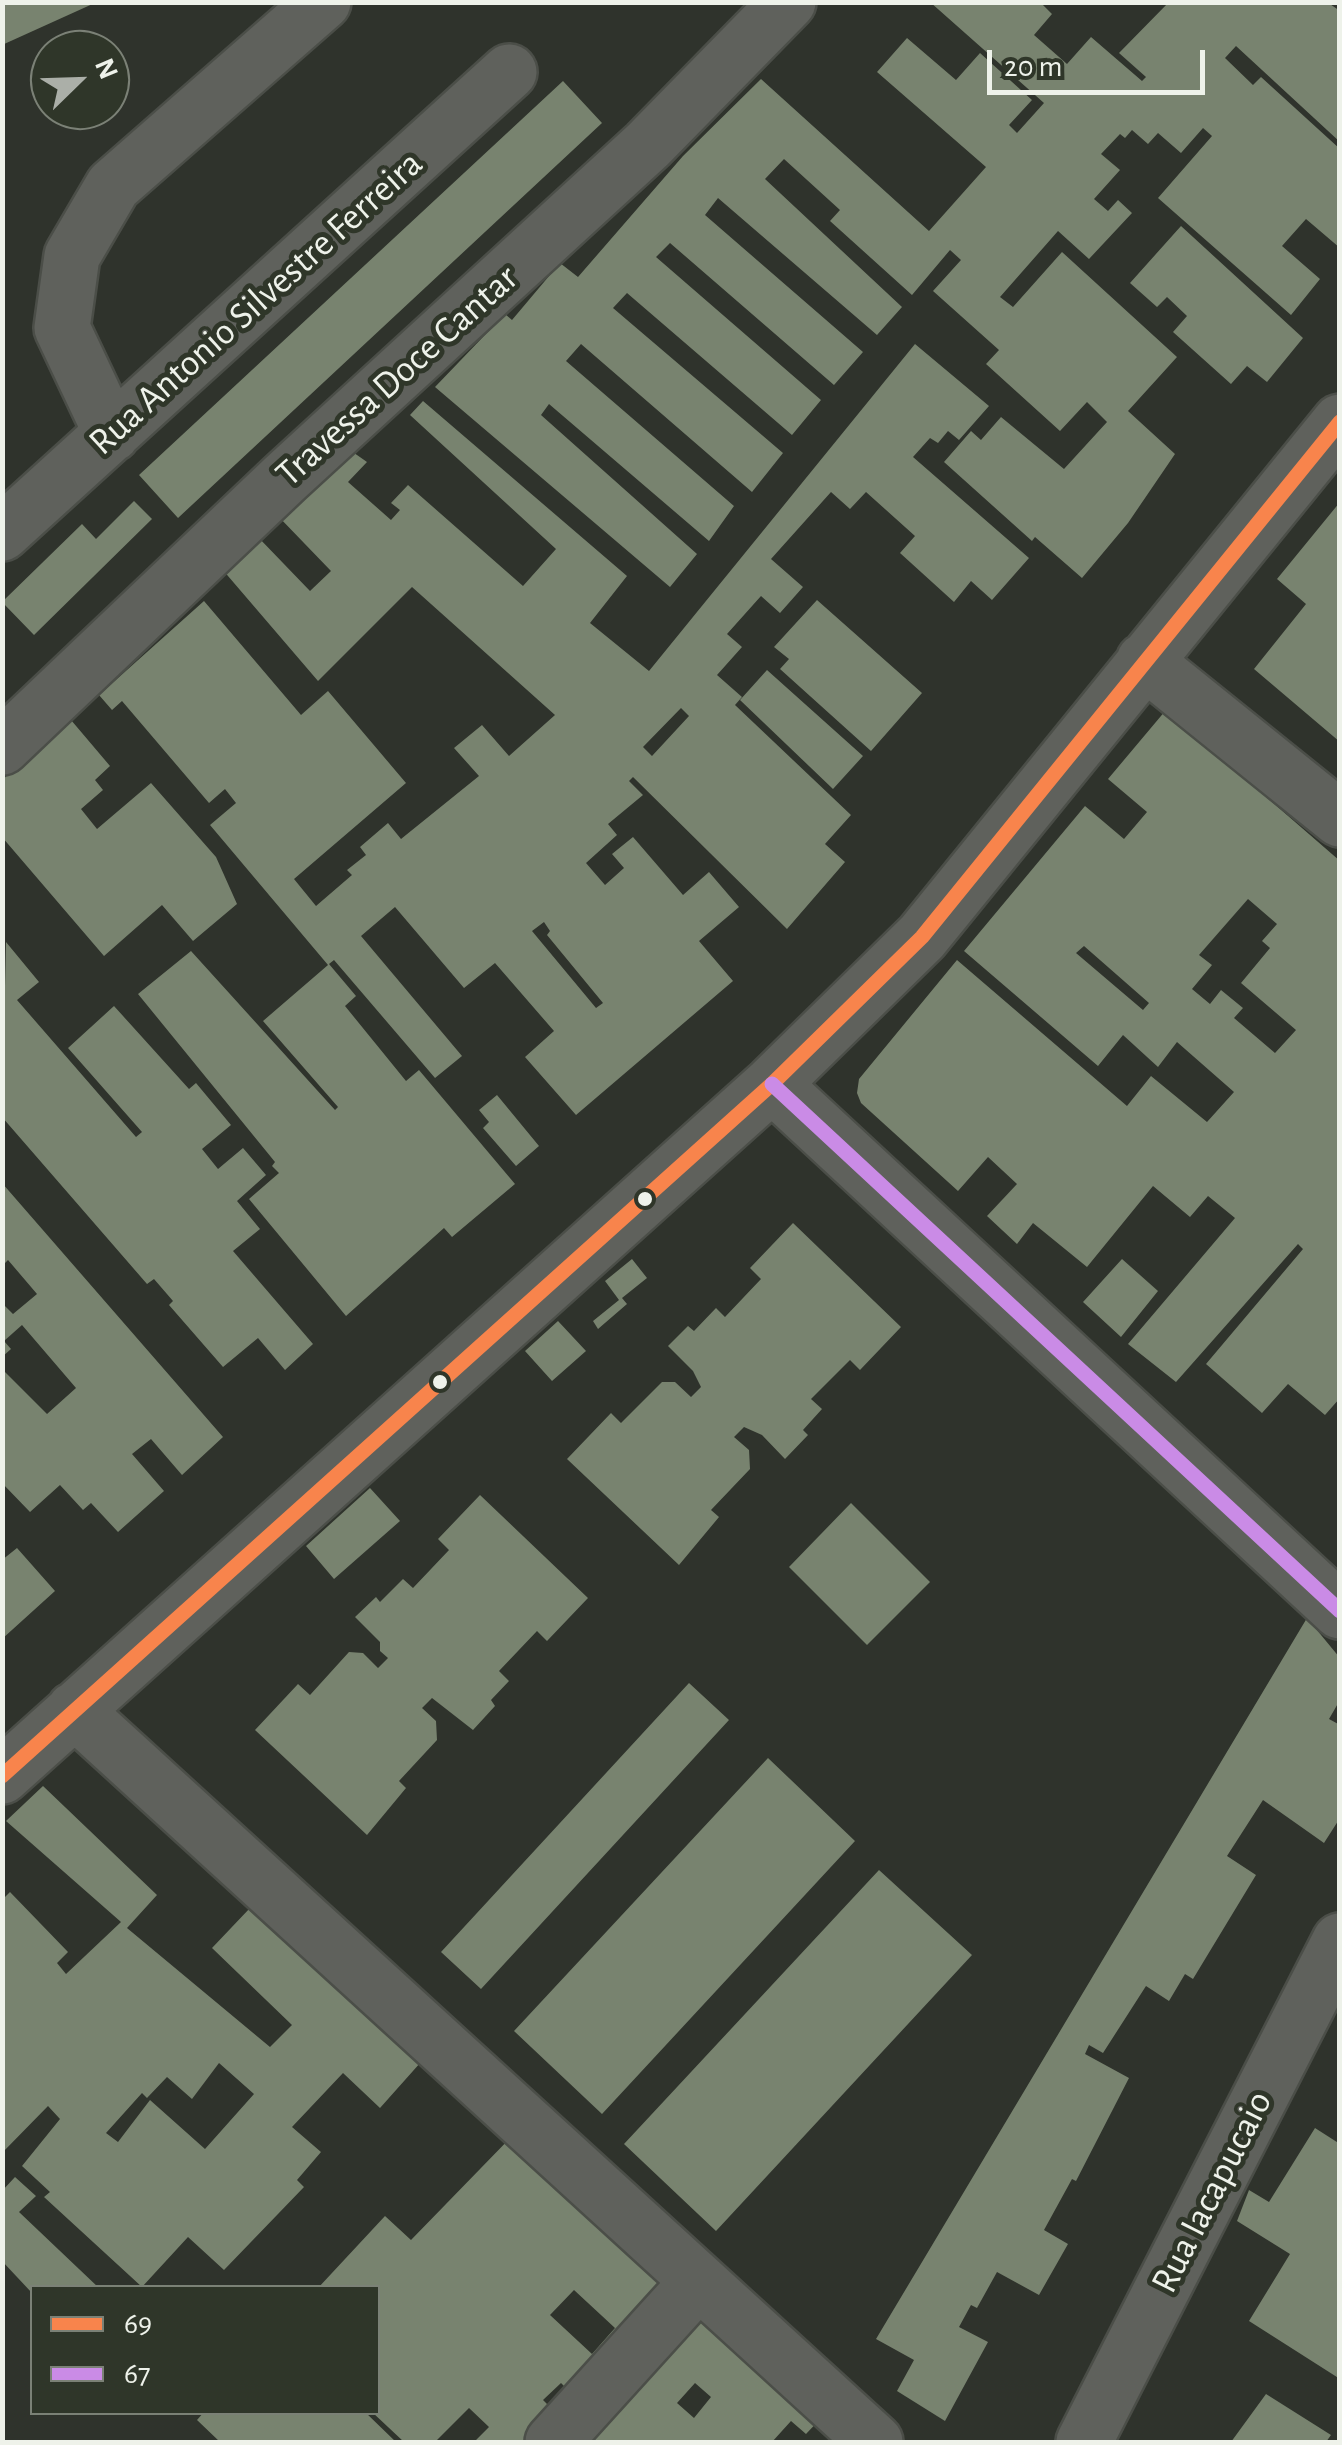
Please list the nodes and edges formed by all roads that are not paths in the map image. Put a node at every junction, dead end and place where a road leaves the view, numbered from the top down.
1 (323, 2) edge
2 (788, 2) edge
3 (509, 72) dead end
4 (1340, 422) edge
5 (112, 434) junction
6 (2, 533) edge
7 (1144, 661) junction
8 (2, 747) edge
9 (1340, 820) edge
10 (772, 1084) junction
11 (1340, 1611) edge
12 (74, 1710) junction
13 (2, 1776) edge
14 (1340, 1941) edge
15 (699, 2281) junction
16 (553, 2442) edge
17 (875, 2442) edge
18 (1084, 2442) edge

1 - 5 street
2 - 8 street, Travessa Doce Cantar
3 - 5 street, Rua Antonio Silvestre Ferreira
4 - 7 street
5 - 6 street, Rua Antonio Silvestre Ferreira
7 - 9 street
7 - 10 street
10 - 11 street
10 - 12 street
12 - 13 street
12 - 15 street
14 - 18 street, Rua Iacapucaio
15 - 16 street
15 - 17 street

